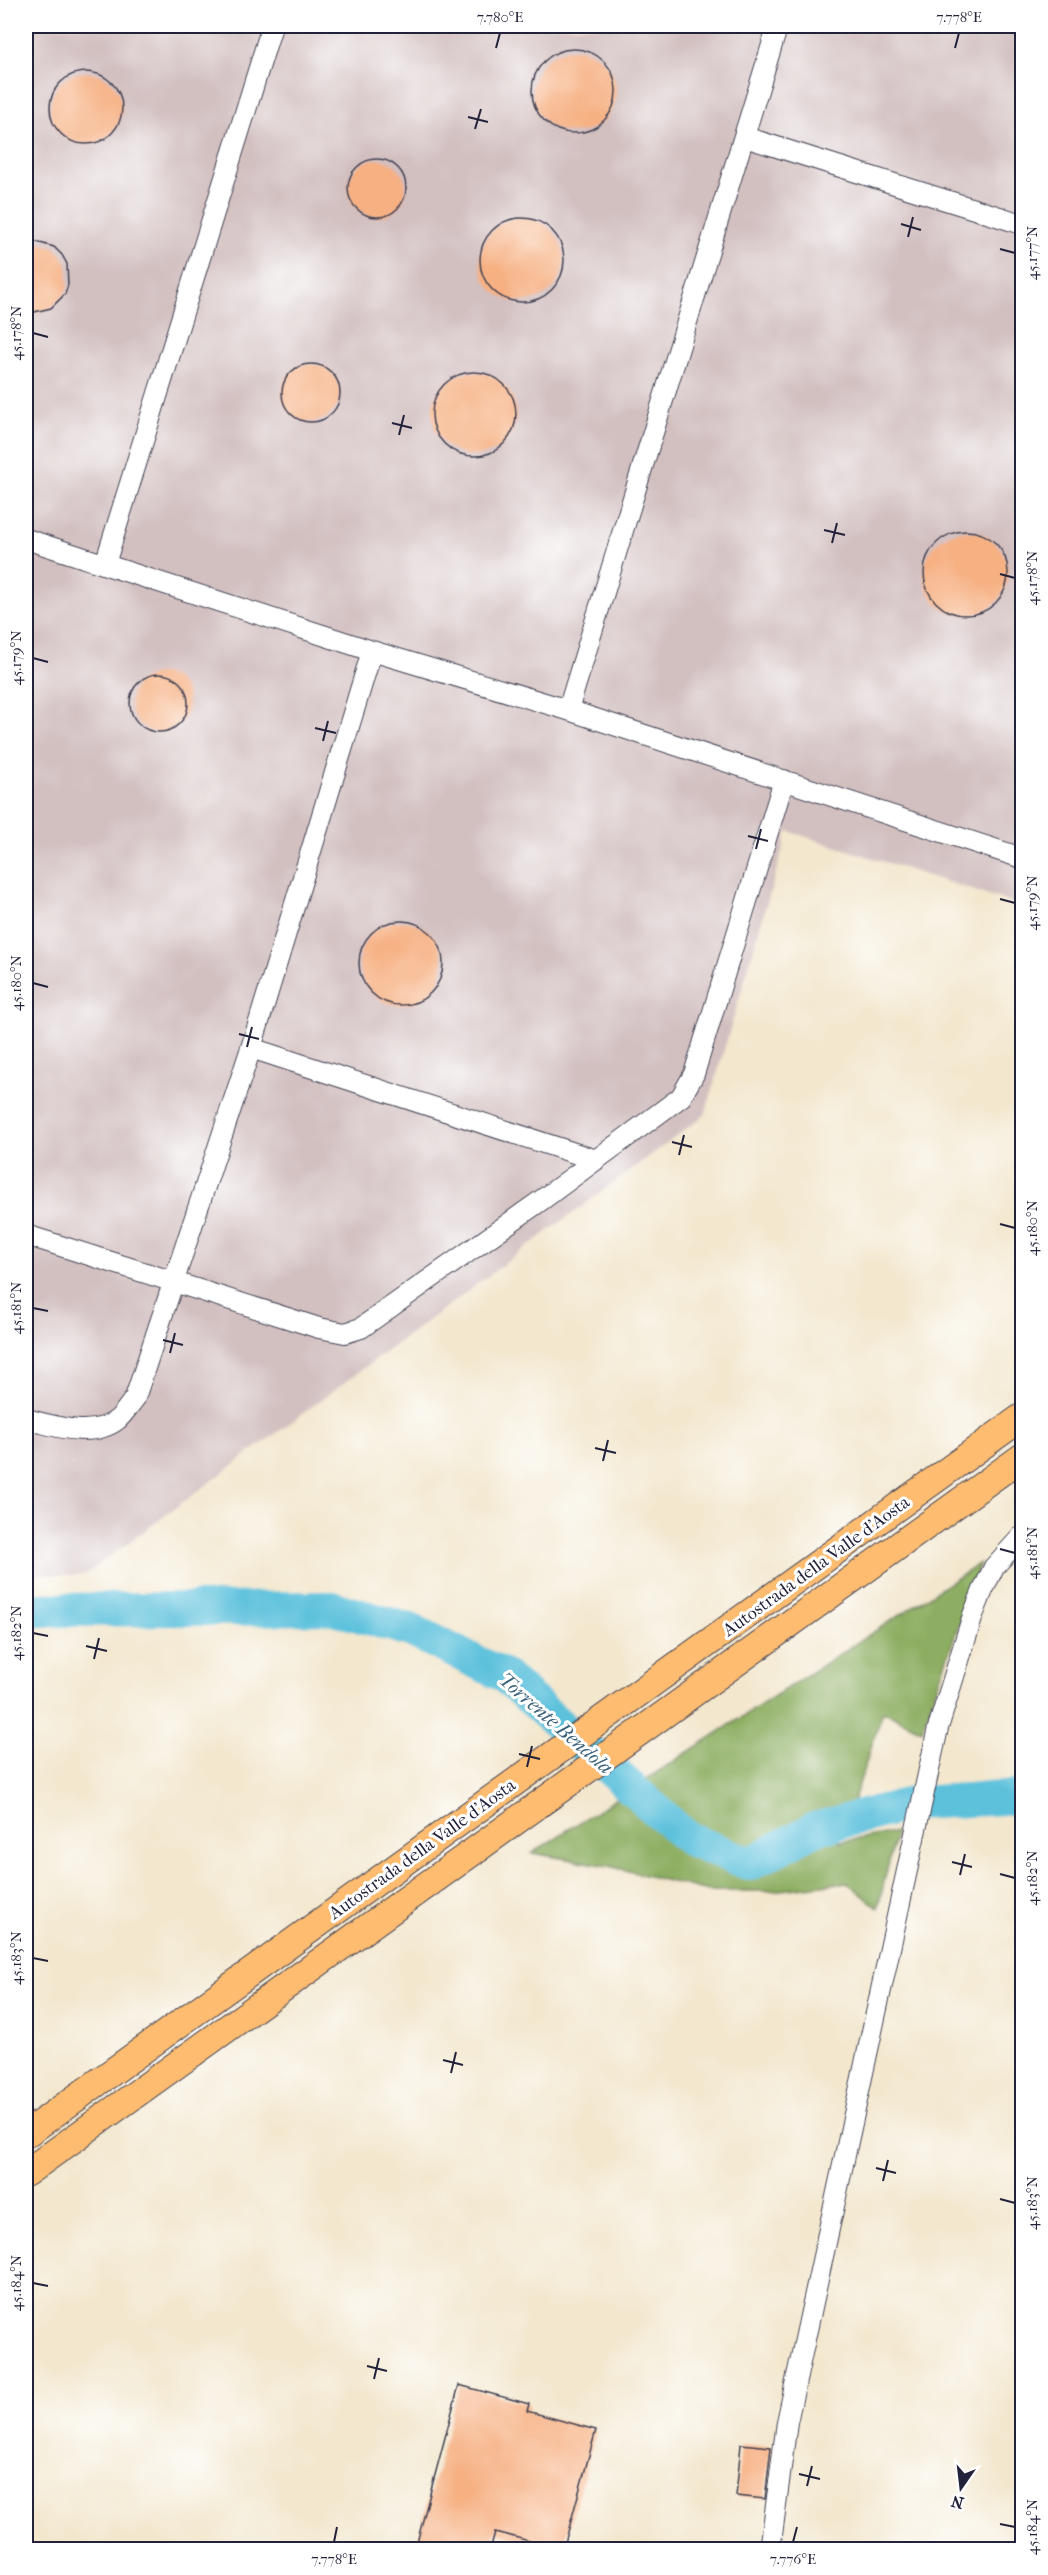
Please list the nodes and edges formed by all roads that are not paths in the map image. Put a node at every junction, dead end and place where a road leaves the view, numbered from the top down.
1 (272, 26) edge
2 (775, 26) edge
3 (745, 137) junction
4 (1023, 224) edge
5 (26, 539) edge
6 (105, 564) junction
7 (372, 651) junction
8 (568, 710) junction
9 (784, 780) junction
10 (1023, 858) edge
11 (251, 1048) junction
12 (596, 1160) junction
13 (26, 1235) edge
14 (175, 1282) junction
15 (1023, 1417) edge
16 (26, 1419) edge
17 (1023, 1457) edge
18 (1023, 1536) edge
19 (26, 2134) edge
20 (26, 2173) edge
21 (770, 2550) edge

1 - 6 street
2 - 3 street
3 - 4 street
3 - 8 street
5 - 6 street
6 - 7 street
7 - 8 street
7 - 11 street
8 - 9 street
9 - 10 street
9 - 12 street
11 - 12 street
11 - 14 street
12 - 14 street
13 - 14 street
14 - 16 street
15 - 19 highway, Autostrada della Valle d'Aosta
17 - 20 highway, Autostrada della Valle d'Aosta
18 - 21 street

